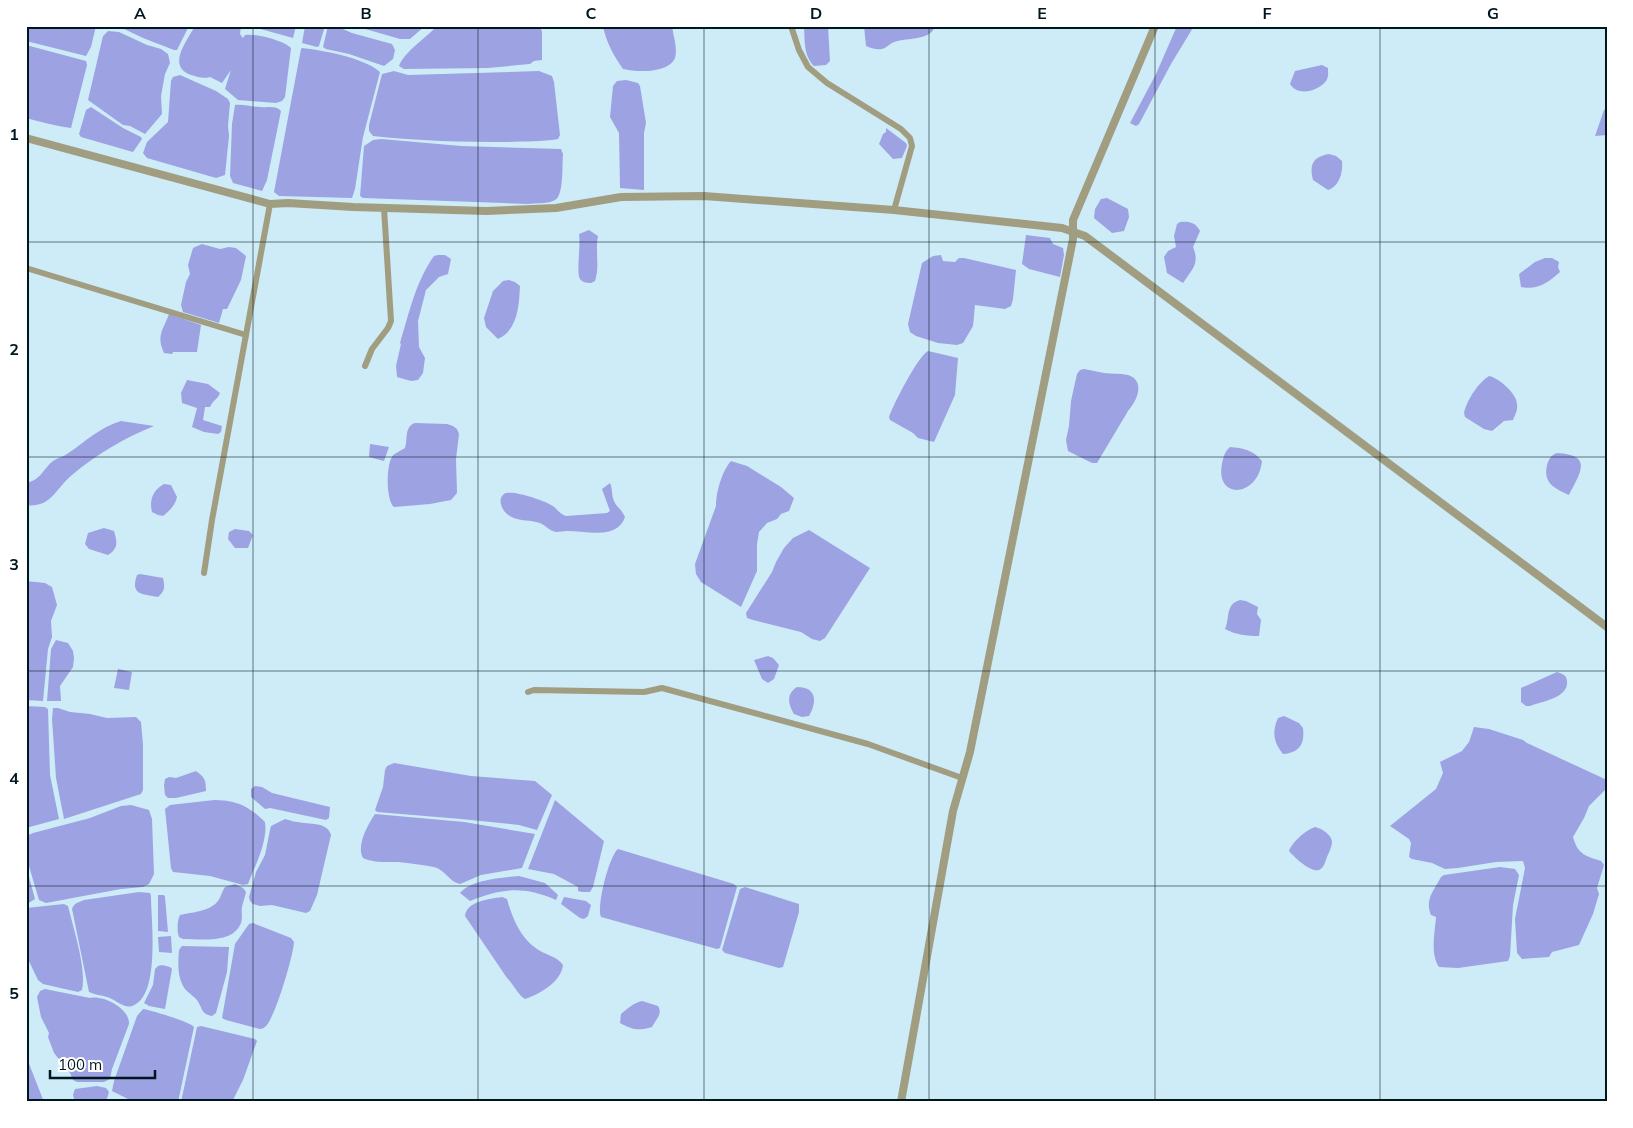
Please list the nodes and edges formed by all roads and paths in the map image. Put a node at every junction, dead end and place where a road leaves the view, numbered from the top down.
1 (792, 26) edge
2 (1155, 26) edge
3 (26, 138) edge
4 (270, 204) junction
5 (384, 208) junction
6 (894, 210) junction
7 (1073, 232) junction
8 (26, 268) edge
9 (246, 335) junction
10 (364, 366) dead end
11 (204, 573) dead end
12 (1607, 627) edge
13 (528, 692) dead end
14 (962, 778) junction
15 (901, 1102) edge

1 - 6 street
2 - 7 street
3 - 4 street
4 - 5 street
4 - 9 street
5 - 6 street
5 - 10 street
6 - 7 street
7 - 12 street
7 - 14 street
8 - 9 street
9 - 11 street
13 - 14 street
14 - 15 street

